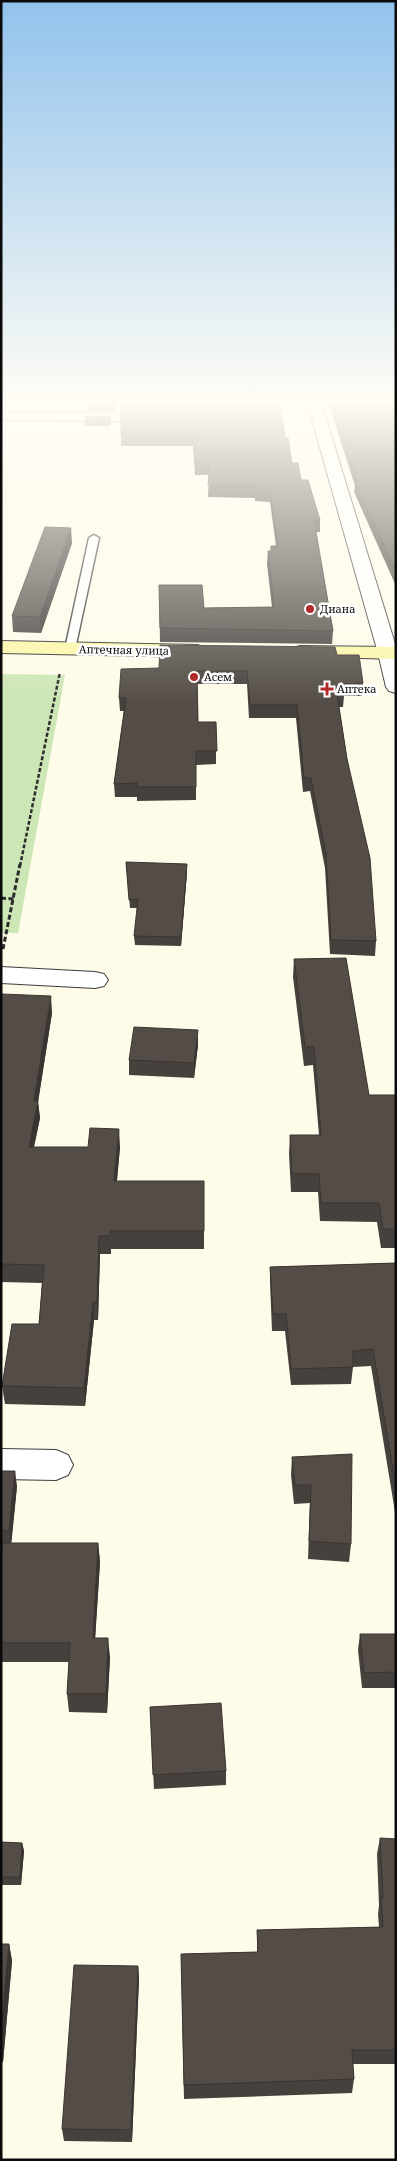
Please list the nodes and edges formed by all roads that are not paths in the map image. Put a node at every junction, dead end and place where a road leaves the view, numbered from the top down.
1 (345, 503) edge
2 (94, 538) dead end
3 (1, 647) edge
4 (70, 649) junction
5 (216, 651) edge
6 (283, 652) edge
7 (392, 653) edge
8 (396, 688) edge
9 (2, 963) edge
10 (95, 980) dead end
11 (1, 1464) edge
12 (56, 1465) dead end

1 - 7 street
2 - 4 lane
3 - 4 main road, Аптечная улица
4 - 5 main road, Аптечная улица
6 - 7 main road
7 - 8 street
9 - 10 street
11 - 12 street

